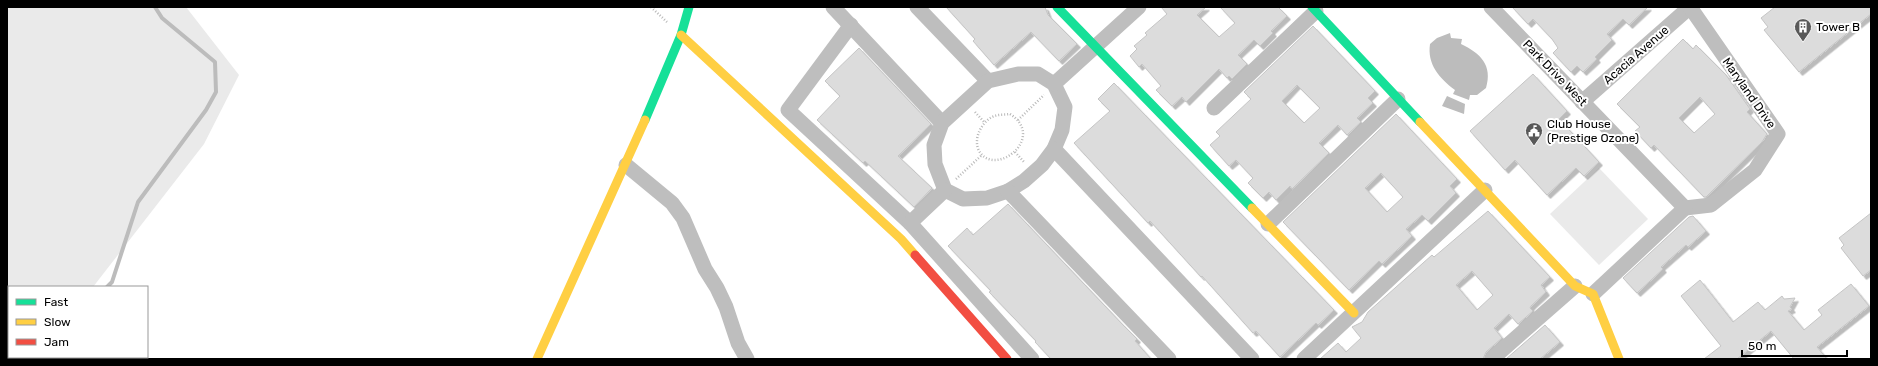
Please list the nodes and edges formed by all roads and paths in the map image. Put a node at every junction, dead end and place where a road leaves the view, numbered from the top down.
1 (689, 7) edge
2 (833, 7) edge
3 (917, 7) edge
4 (1057, 7) edge
5 (1139, 7) edge
6 (1491, 7) edge
7 (1690, 7) edge
8 (1314, 9) edge
9 (850, 25) junction
10 (681, 35) junction
11 (1096, 47) junction
12 (988, 82) junction
13 (1054, 84) junction
14 (1398, 99) junction
15 (1582, 102) junction
16 (1214, 108) dead end
17 (974, 111) dead end
18 (1018, 120) junction
19 (942, 123) junction
20 (985, 123) junction
21 (1054, 149) junction
22 (982, 155) junction
23 (626, 165) junction
24 (945, 190) junction
25 (1484, 190) junction
26 (1008, 191) junction
27 (1684, 208) junction
28 (910, 223) junction
29 (1268, 224) junction
30 (1576, 286) junction
31 (1592, 294) junction
32 (1354, 313) junction
33 (1613, 356) edge
34 (537, 359) edge
35 (747, 359) edge
36 (1007, 359) edge
37 (1032, 359) edge
38 (1169, 359) edge
39 (1252, 359) edge
40 (1304, 359) edge
41 (1492, 359) edge

1 - 10 street
2 - 9 street
3 - 12 street
4 - 11 street
5 - 11 street
6 - 15 street, Park Drive West
7 - 15 street, Acacia Avenue
7 - 27 street, Maryland Drive
8 - 14 street
8 - 16 street
9 - 19 street
9 - 28 street
10 - 23 street
10 - 36 street
11 - 13 street
11 - 29 street
12 - 13 street
12 - 19 street
13 - 18 path
13 - 21 street
14 - 25 street
14 - 29 street
15 - 27 street, Park Drive West
17 - 20 path
18 - 20 path
18 - 22 path
19 - 24 street
20 - 22 path
21 - 26 street
21 - 39 street
22 - 24 path
23 - 34 street
23 - 35 street
24 - 26 street
24 - 28 street
25 - 30 street
25 - 32 street
26 - 38 street
27 - 31 street
28 - 37 street
29 - 32 street
30 - 31 street
30 - 41 street
31 - 33 street
32 - 40 street

